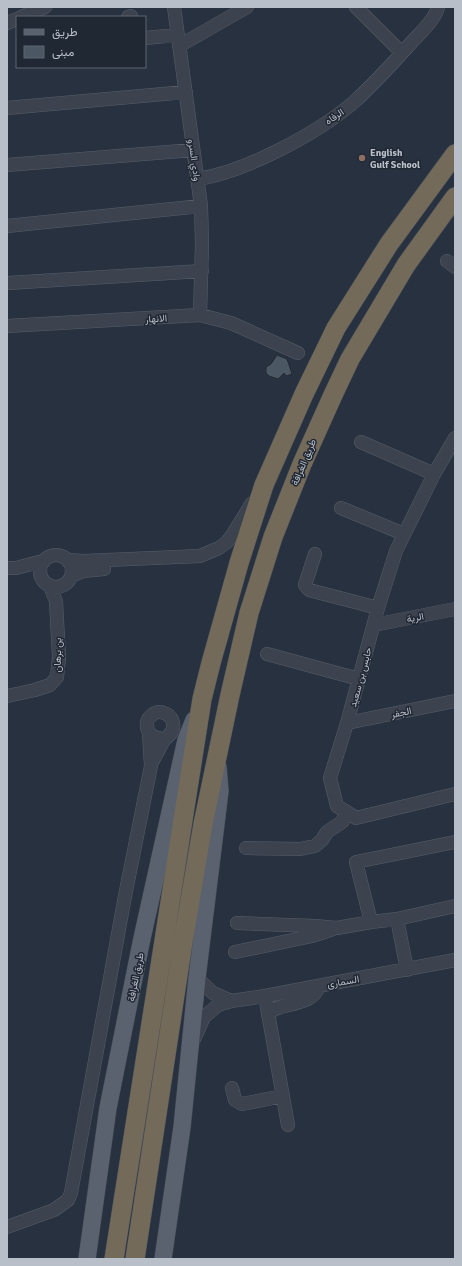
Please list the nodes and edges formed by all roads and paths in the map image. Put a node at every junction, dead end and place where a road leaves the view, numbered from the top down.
1 (45, 7) edge
2 (174, 7) edge
3 (247, 7) edge
4 (356, 7) edge
5 (438, 7) edge
6 (23, 16) edge
7 (146, 38) edge
8 (178, 40) junction
9 (402, 53) junction
10 (186, 92) junction
11 (7, 108) edge
12 (193, 150) junction
13 (455, 154) edge
14 (7, 165) edge
15 (198, 179) junction
16 (455, 197) edge
17 (201, 206) junction
18 (7, 226) edge
19 (202, 271) junction
20 (8, 283) dead end
21 (200, 315) junction
22 (7, 326) edge
23 (298, 354) dead end
24 (455, 438) edge
25 (360, 442) dead end
26 (434, 474) junction
27 (264, 485) junction
28 (341, 508) dead end
29 (404, 534) junction
30 (315, 554) dead end
31 (178, 558) junction
32 (68, 560) junction
33 (43, 561) junction
34 (12, 568) edge
35 (40, 576) junction
36 (72, 576) junction
37 (56, 586) junction
38 (378, 608) junction
39 (455, 609) edge
40 (374, 625) junction
41 (267, 654) dead end
42 (359, 679) junction
43 (7, 696) edge
44 (202, 699) junction
45 (455, 701) edge
46 (347, 723) junction
47 (149, 733) junction
48 (166, 738) junction
49 (217, 756) junction
50 (150, 766) junction
51 (455, 794) edge
52 (347, 812) junction
53 (455, 842) edge
54 (246, 848) dead end
55 (455, 906) edge
56 (397, 918) junction
57 (371, 922) junction
58 (237, 923) dead end
59 (337, 928) junction
60 (235, 952) dead end
61 (455, 960) edge
62 (407, 970) junction
63 (197, 978) junction
64 (319, 986) junction
65 (265, 996) junction
66 (231, 1001) junction
67 (268, 1015) junction
68 (191, 1046) junction
69 (232, 1088) dead end
70 (283, 1096) junction
71 (288, 1125) dead end
72 (7, 1227) edge
73 (87, 1259) edge
74 (114, 1259) edge
75 (135, 1259) edge
76 (163, 1259) edge

1 - 6 street
2 - 8 street, وادي السرو
3 - 8 street
4 - 9 street
5 - 9 street, الرفاه
7 - 8 street
8 - 10 street, وادي السرو
9 - 15 street, الرفاه
10 - 11 street
10 - 12 street, وادي السرو
12 - 14 street
12 - 15 street, وادي السرو
13 - 27 highway, طريق الغرافة
15 - 17 street, وادي السرو
16 - 49 highway, طريق الغرافة
17 - 18 street
17 - 19 street, وادي السرو
19 - 20 street
19 - 21 street, وادي السرو
21 - 22 street, الانهار
21 - 23 street, الانهار
24 - 26 street, حابس بن سعيد
25 - 26 street
26 - 29 street, حابس بن سعيد
27 - 31 street
27 - 44 highway, طريق الغرافة
28 - 29 street
29 - 38 street, حابس بن سعيد
30 - 38 street
31 - 32 street
31 - 36 street
32 - 33 street
32 - 36 street
33 - 34 street
33 - 35 street
34 - 35 street
35 - 37 street
36 - 37 street
37 - 43 street, بن برهان
38 - 40 street, حابس بن سعيد
39 - 40 street, الرية
40 - 42 street, حابس بن سعيد
41 - 42 street
42 - 46 street, حابس بن سعيد
44 - 73 main road, طريق الغرافة
44 - 74 highway, طريق الغرافة
45 - 46 street, الجفر
46 - 52 street, حابس بن سعيد
47 - 48 street
47 - 48 street
47 - 50 street
48 - 50 street
49 - 63 main road, طريق الغرافة
49 - 75 highway, طريق الغرافة
50 - 72 street
51 - 52 street
52 - 54 street
53 - 57 street
55 - 56 street
56 - 57 street
56 - 62 street
57 - 59 street
58 - 59 street
59 - 60 street
61 - 62 street, السمارى
62 - 64 street, السمارى
63 - 66 street
63 - 68 main road, طريق الغرافة
64 - 65 street, السمارى
64 - 67 street
65 - 66 street, السمارى
65 - 67 street
66 - 68 street, السمارى
67 - 70 street
68 - 76 main road, طريق الغرافة
69 - 70 street
70 - 71 street

